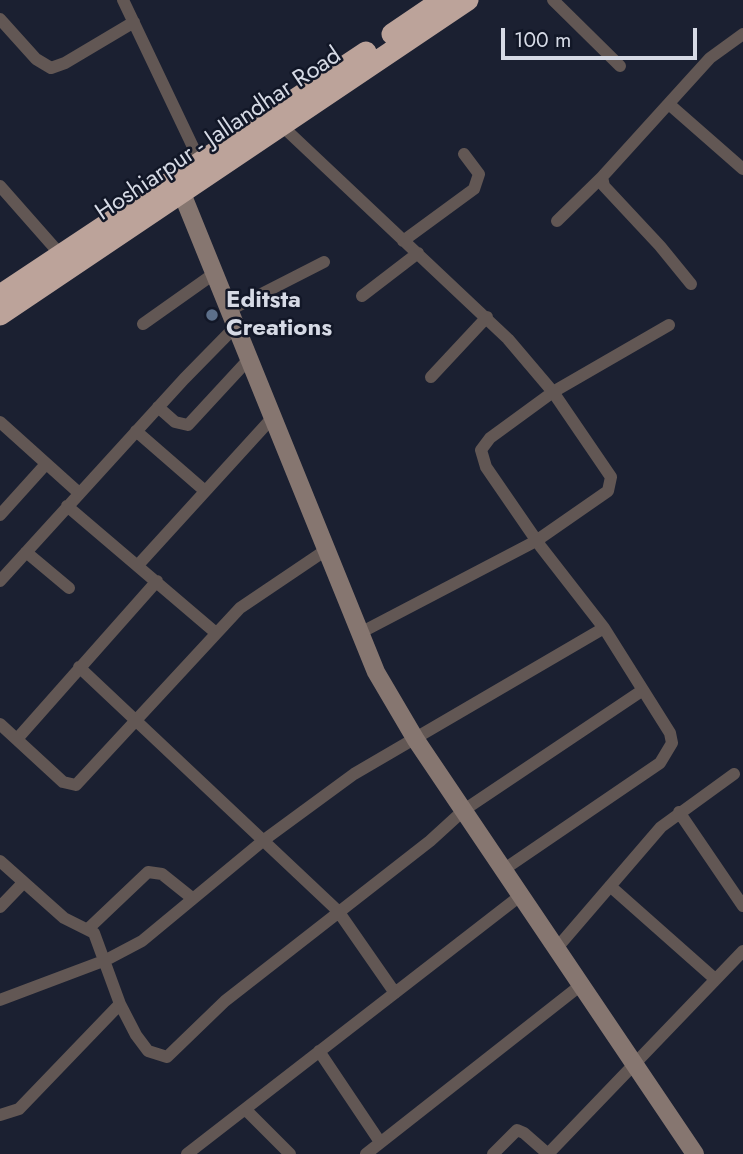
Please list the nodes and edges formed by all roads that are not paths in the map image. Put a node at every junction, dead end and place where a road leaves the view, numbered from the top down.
1 (123, 0) edge
2 (442, 0) edge
3 (468, 0) edge
4 (553, 0) edge
5 (0, 19) edge
6 (134, 22) junction
7 (743, 34) edge
8 (620, 66) dead end
9 (670, 105) junction
10 (281, 125) junction
11 (464, 154) dead end
12 (203, 167) junction
13 (743, 169) edge
14 (602, 177) junction
15 (0, 186) edge
16 (181, 191) junction
17 (153, 201) junction
18 (557, 221) dead end
19 (404, 241) junction
20 (418, 253) junction
21 (60, 254) junction
22 (324, 262) dead end
23 (215, 273) junction
24 (691, 284) dead end
25 (0, 295) edge
26 (362, 296) dead end
27 (0, 315) edge
28 (487, 317) junction
29 (233, 318) junction
30 (143, 324) dead end
31 (669, 325) dead end
32 (249, 359) junction
33 (431, 377) dead end
34 (553, 392) junction
35 (158, 407) junction
36 (273, 417) junction
37 (0, 422) edge
38 (136, 431) junction
39 (46, 464) junction
40 (205, 491) junction
41 (79, 493) junction
42 (67, 506) junction
43 (0, 515) edge
44 (536, 541) junction
45 (326, 550) junction
46 (26, 552) junction
47 (139, 564) junction
48 (1, 578) edge
49 (157, 581) junction
50 (69, 588) dead end
51 (604, 628) junction
52 (360, 633) junction
53 (216, 634) junction
54 (79, 667) junction
55 (643, 690) junction
56 (136, 721) junction
57 (6, 734) edge
58 (416, 740) junction
59 (734, 774) dead end
60 (464, 810) junction
61 (679, 812) junction
62 (264, 840) junction
63 (0, 861) edge
64 (503, 870) junction
65 (23, 883) junction
66 (610, 886) junction
67 (520, 896) junction
68 (192, 898) junction
69 (743, 906) edge
70 (0, 907) edge
71 (338, 911) junction
72 (89, 928) junction
73 (556, 949) junction
74 (743, 951) edge
75 (106, 960) junction
76 (715, 979) junction
77 (581, 985) junction
78 (395, 993) junction
79 (0, 1000) edge
80 (120, 1004) junction
81 (319, 1051) junction
82 (633, 1062) junction
83 (245, 1109) junction
84 (2, 1113) edge
85 (380, 1142) junction
86 (187, 1154) edge
87 (290, 1154) edge
88 (366, 1154) edge
89 (493, 1154) edge
90 (695, 1154) edge

1 - 6 street
2 - 12 highway, Hoshiarpur - Jallandhar Road
3 - 10 highway, Hoshiarpur - Jallandhar Road
4 - 8 street
5 - 6 street
6 - 12 street
7 - 9 street
9 - 13 street
9 - 14 street
10 - 12 highway, Hoshiarpur - Jallandhar Road
10 - 19 street
11 - 19 street
12 - 16 highway, Hoshiarpur - Jallandhar Road
12 - 17 highway, Hoshiarpur - Jallandhar Road
14 - 18 street
14 - 24 street
15 - 21 street
16 - 17 highway, Hoshiarpur - Jallandhar Road
16 - 23 street
17 - 21 highway, Hoshiarpur - Jallandhar Road
17 - 27 highway, Hoshiarpur - Jallandhar Road
19 - 20 street
20 - 26 street
20 - 28 street
21 - 25 highway, Hoshiarpur - Jallandhar Road
22 - 29 street
23 - 29 street
23 - 30 street
28 - 33 street
28 - 34 street
29 - 32 street
29 - 35 street
31 - 34 street
32 - 35 street
32 - 36 street
34 - 44 street
34 - 44 street
35 - 38 street
36 - 40 street
36 - 45 street
37 - 39 street
38 - 40 street
38 - 41 street
39 - 41 street
39 - 43 street
40 - 47 street
41 - 42 street
42 - 46 street
42 - 47 street
44 - 51 street
44 - 52 street
45 - 52 street
45 - 53 street
46 - 48 street
46 - 50 street
47 - 49 street
49 - 53 street
49 - 54 street
51 - 55 street
51 - 58 street
52 - 58 street
53 - 56 street
54 - 56 street
54 - 57 street
55 - 60 street
55 - 64 street
56 - 57 street
56 - 62 street
58 - 60 street
58 - 62 street
59 - 61 street
60 - 64 street
60 - 71 street
61 - 66 street
61 - 69 street
62 - 68 street
62 - 71 street
63 - 65 street
64 - 67 street
65 - 70 street
65 - 72 street
66 - 73 street
66 - 76 street
67 - 73 street
67 - 78 street
68 - 72 street
68 - 75 street
71 - 78 street
71 - 80 street
72 - 75 street
73 - 77 street
74 - 76 street
75 - 79 street
75 - 80 street
76 - 82 street
77 - 82 street
77 - 85 street
78 - 81 street
80 - 84 street
81 - 83 street
81 - 85 street
82 - 89 street
82 - 90 street
83 - 86 street
83 - 87 street
85 - 88 street

